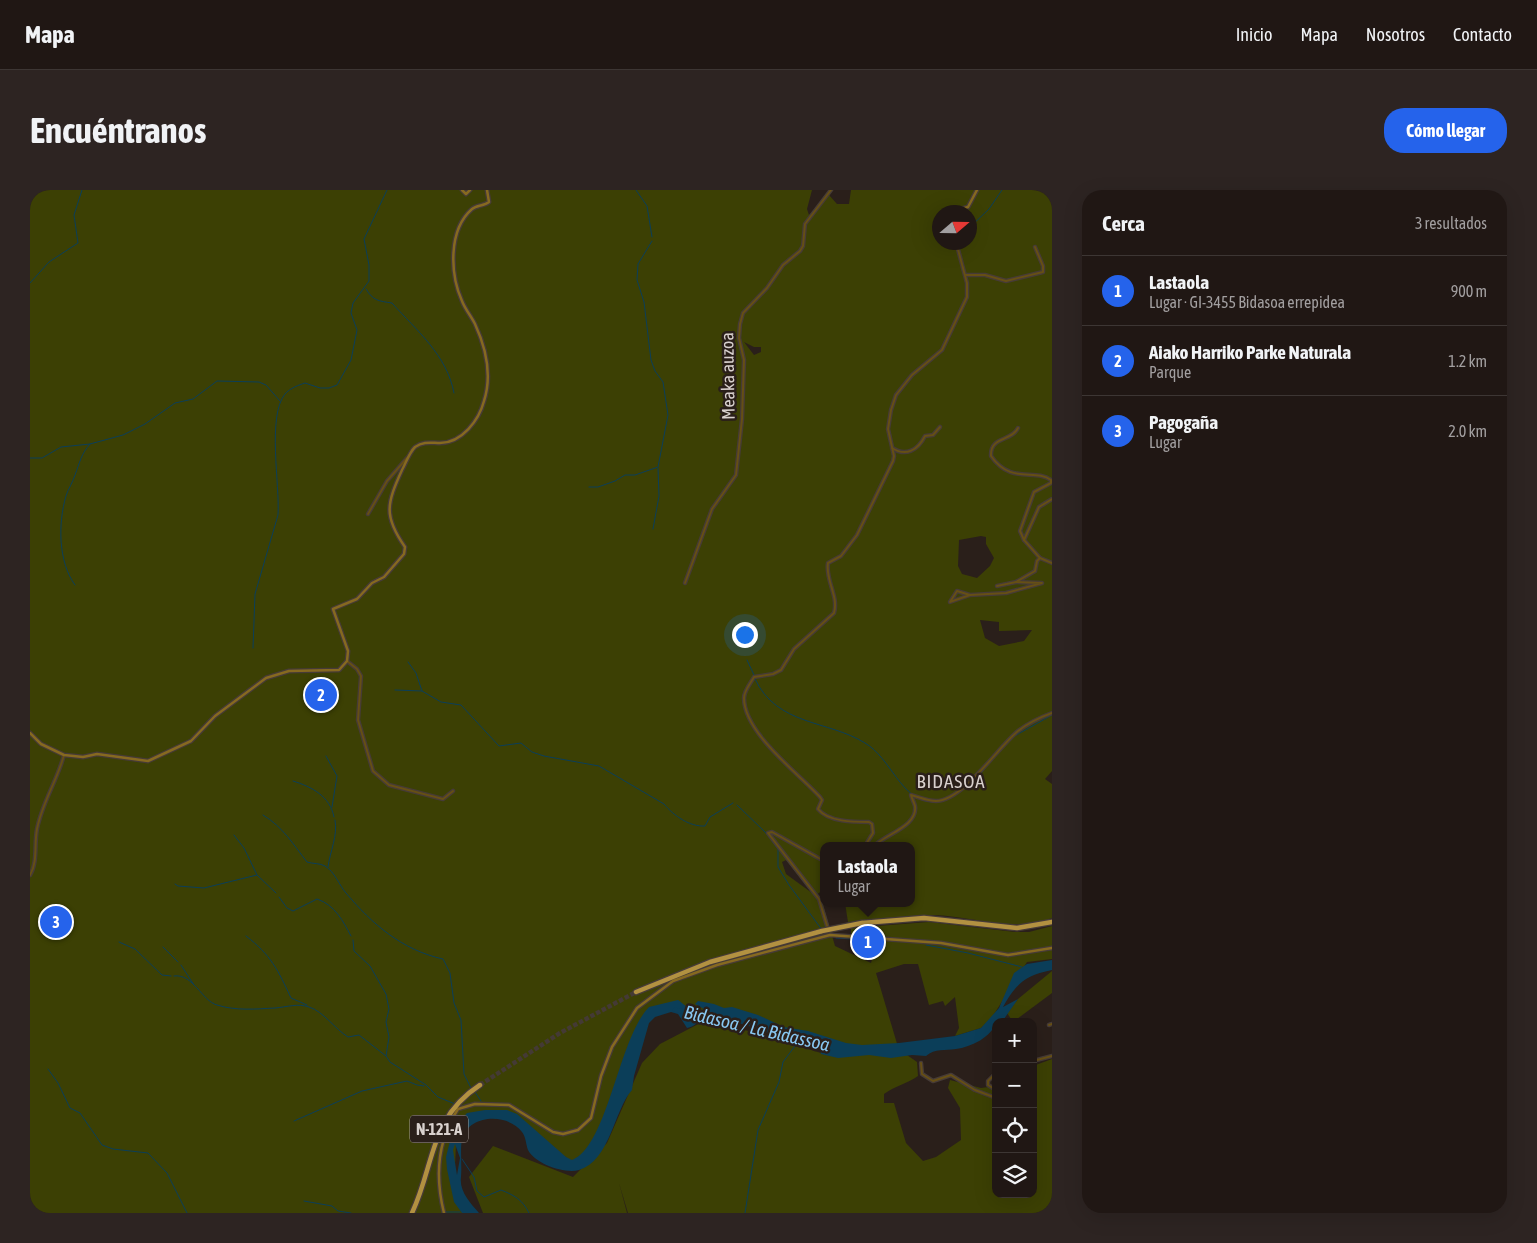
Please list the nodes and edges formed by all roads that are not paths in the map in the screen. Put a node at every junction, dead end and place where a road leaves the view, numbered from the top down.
1 (462, 190) edge
2 (470, 190) edge
3 (487, 190) edge
4 (831, 190) edge
5 (977, 190) edge
6 (969, 205) edge
7 (1035, 247) dead end
8 (958, 250) edge
9 (965, 275) junction
10 (940, 427) dead end
11 (1018, 428) dead end
12 (892, 448) junction
13 (408, 457) junction
14 (1052, 499) edge
15 (368, 514) dead end
16 (1024, 540) junction
17 (1040, 558) junction
18 (1052, 564) edge
19 (1016, 582) junction
20 (685, 583) dead end
21 (997, 586) dead end
22 (970, 595) junction
23 (347, 661) junction
24 (1052, 713) edge
25 (30, 733) edge
26 (64, 755) junction
27 (453, 791) dead end
28 (867, 842) edge
29 (879, 842) edge
30 (820, 859) edge
31 (30, 875) edge
32 (820, 902) edge
33 (821, 907) edge
34 (1052, 922) edge
35 (830, 935) junction
36 (1052, 948) edge
37 (636, 992) tunnel mouth
38 (1052, 1056) edge
39 (1037, 1060) edge
40 (921, 1063) dead end
41 (992, 1078) edge
42 (478, 1086) tunnel mouth
43 (992, 1088) edge
44 (992, 1096) edge
45 (412, 1213) edge
46 (444, 1213) edge

1 - 2 street
3 - 13 street
4 - 20 street, Meaka auzoa
5 - 6 street
7 - 9 street
8 - 9 street
9 - 12 street
10 - 12 street
11 - 16 street
12 - 28 street
13 - 15 street
13 - 23 street
14 - 16 street
16 - 17 street
17 - 18 street
17 - 19 street
19 - 21 street
19 - 22 street
22 - 22 street
23 - 26 street
23 - 27 street
24 - 29 street
25 - 26 street
26 - 31 street
30 - 32 street
33 - 35 street
34 - 37 highway, bridge
35 - 36 street
35 - 46 street
38 - 39 street
40 - 44 street
41 - 43 street
42 - 45 highway, N-121-A

